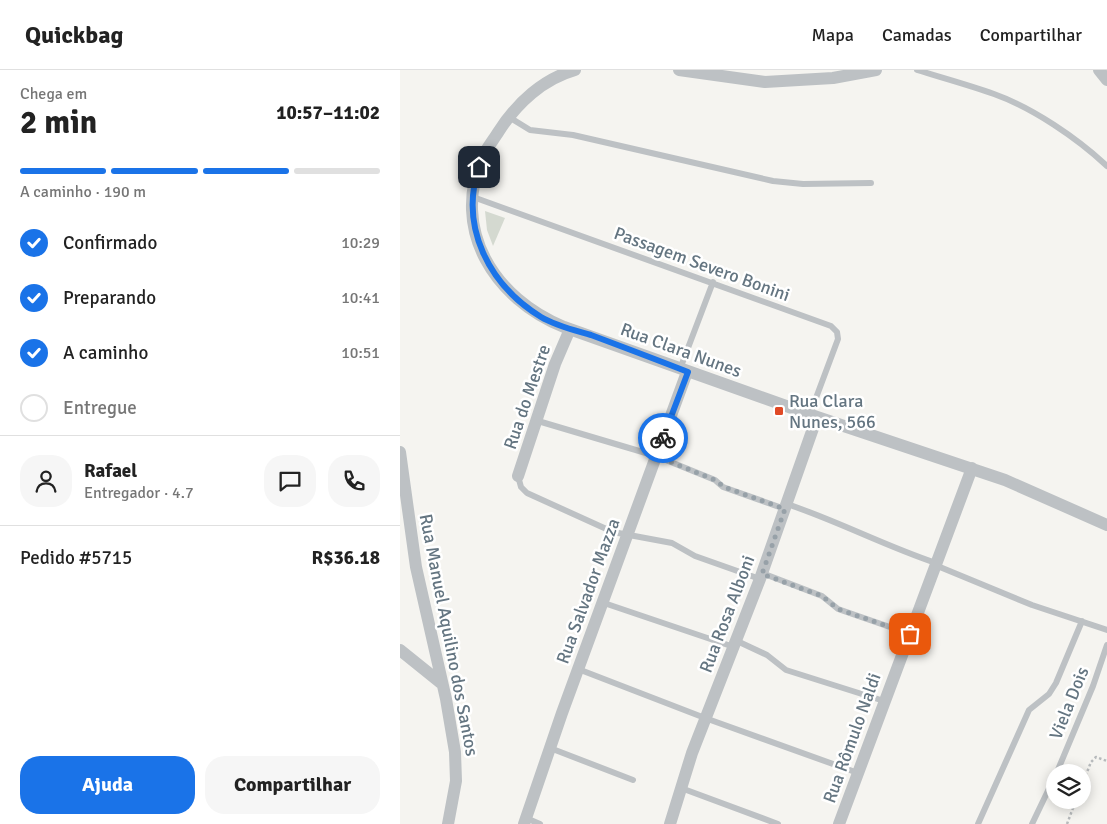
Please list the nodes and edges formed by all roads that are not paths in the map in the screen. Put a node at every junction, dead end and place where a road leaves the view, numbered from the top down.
1 (575, 70) edge
2 (679, 70) edge
3 (876, 70) edge
4 (917, 70) edge
5 (1099, 70) edge
6 (1107, 80) edge
7 (509, 116) junction
8 (1107, 166) edge
9 (871, 183) dead end
10 (473, 197) junction
11 (713, 282) junction
12 (570, 329) junction
13 (684, 370) junction
14 (814, 416) junction
15 (538, 421) junction
16 (400, 452) edge
17 (656, 456) junction
18 (972, 468) junction
19 (518, 476) joint
20 (404, 502) edge
21 (786, 507) junction
22 (1107, 526) edge
23 (627, 536) junction
24 (936, 564) junction
25 (761, 576) junction
26 (604, 603) junction
27 (1082, 621) junction
28 (1107, 630) edge
29 (910, 634) junction
30 (736, 644) junction
31 (1107, 645) edge
32 (400, 650) edge
33 (578, 669) junction
34 (441, 683) junction
35 (884, 701) junction
36 (705, 718) junction
37 (549, 748) junction
38 (1060, 764) edge
39 (858, 772) junction
40 (633, 780) dead end
41 (681, 787) junction
42 (1046, 795) edge
43 (525, 821) edge
44 (448, 824) edge
45 (540, 824) edge
46 (670, 824) edge
47 (778, 824) edge
48 (839, 824) edge
49 (978, 824) edge
50 (1032, 824) edge

1 - 7 street, Rua Clara Nunes
2 - 3 street
4 - 8 lane
5 - 6 street
7 - 9 lane
7 - 10 street, Rua Clara Nunes
10 - 11 lane, Passagem Severo Bonini
10 - 12 street, Rua Clara Nunes
11 - 13 lane
11 - 14 lane, Passagem Severo Bonini
12 - 13 street, Rua Clara Nunes
12 - 15 street, Rua do Mestre
13 - 14 street, Rua Clara Nunes
13 - 17 street, Rua Salvador Mazza
14 - 18 street, Rua Clara Nunes
14 - 21 street, Rua Rosa Alboni
15 - 17 lane
15 - 19 street, Rua do Mestre
16 - 20 street, Rua Manuel Aquilino dos Santos
17 - 21 lane
17 - 23 street, Rua Salvador Mazza
18 - 22 street, Rua Clara Nunes
18 - 24 street, Rua Rômulo Naldi
19 - 23 lane
20 - 34 street, Rua Manuel Aquilino dos Santos
21 - 24 lane
21 - 25 street, Rua Rosa Alboni
23 - 25 lane
23 - 26 street, Rua Salvador Mazza
24 - 27 lane
24 - 29 street, Rua Rômulo Naldi
25 - 29 lane
25 - 30 street, Rua Rosa Alboni
26 - 30 lane
26 - 33 street, Rua Salvador Mazza
27 - 28 lane
27 - 49 lane
29 - 35 street, Rua Rômulo Naldi
30 - 35 lane
30 - 36 street, Rua Rosa Alboni
31 - 38 lane, Viela Dois
32 - 34 street
33 - 36 lane
33 - 37 street, Rua Salvador Mazza
34 - 44 street, Rua Manuel Aquilino dos Santos
35 - 39 street, Rua Rômulo Naldi
36 - 39 lane
36 - 41 street, Rua Rosa Alboni
37 - 40 lane
37 - 43 street, Rua Salvador Mazza
39 - 48 street, Rua Rômulo Naldi
41 - 46 street, Rua Rosa Alboni
41 - 47 lane
42 - 50 lane
43 - 45 lane

